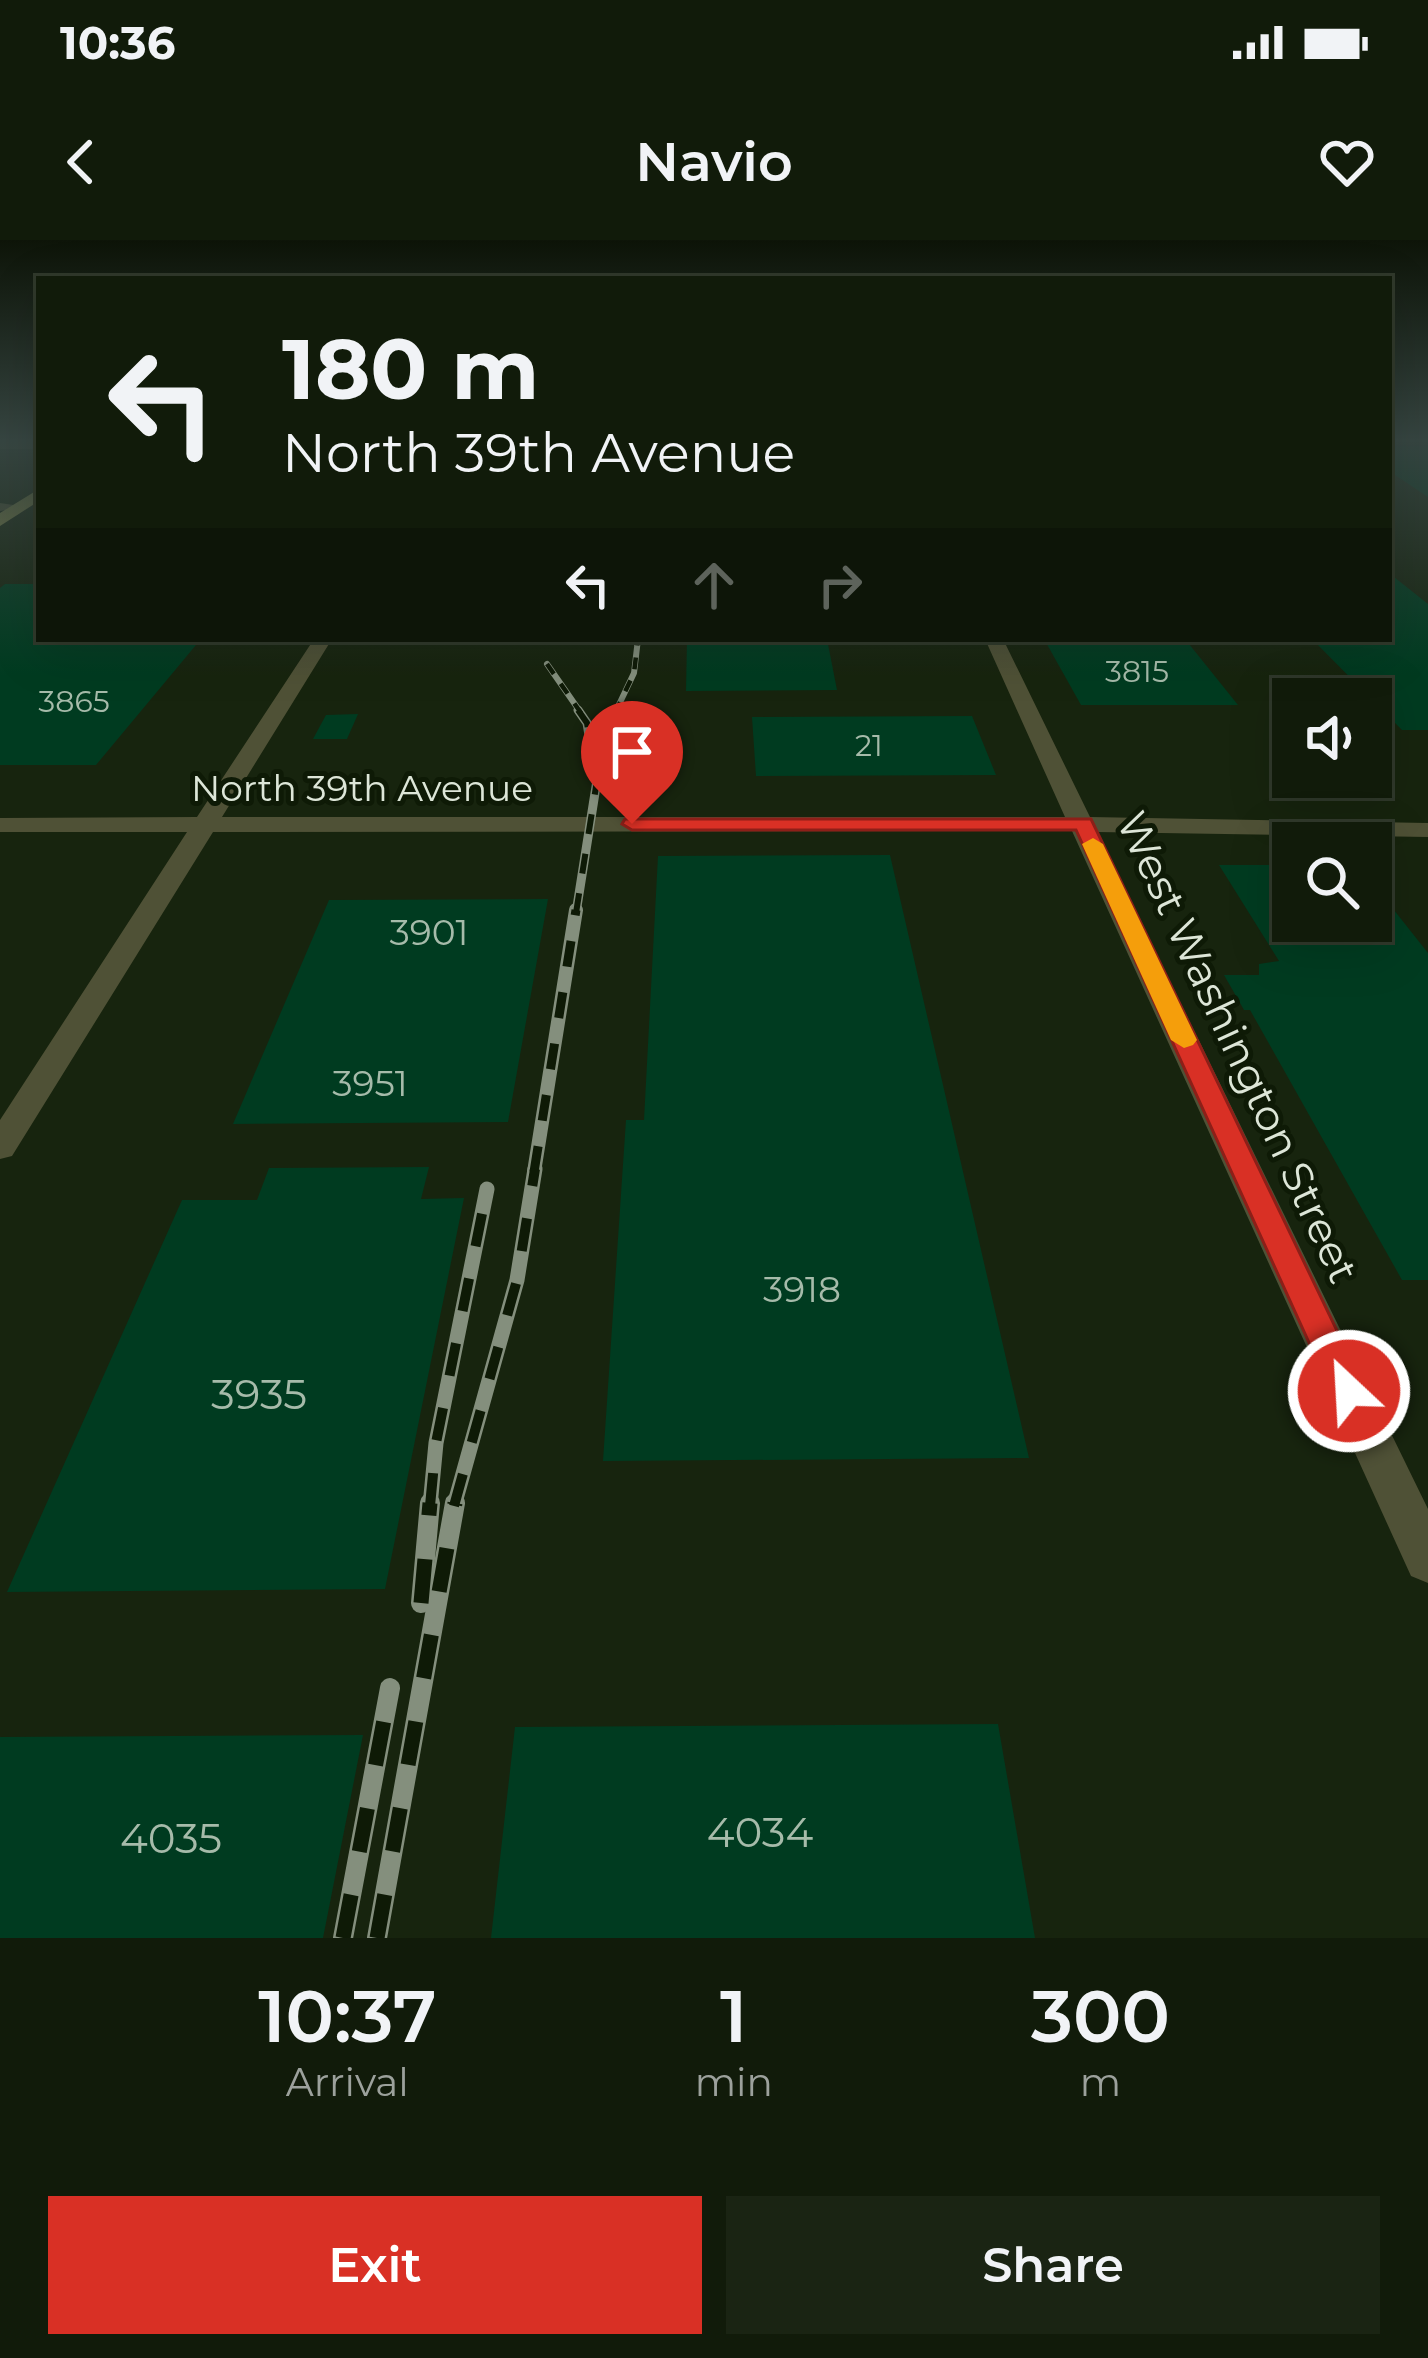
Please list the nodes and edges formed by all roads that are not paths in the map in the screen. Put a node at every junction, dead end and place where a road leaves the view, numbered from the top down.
1 (321, 642) edge
2 (995, 642) edge
3 (206, 824) junction
4 (1083, 824) junction
5 (0, 825) edge
6 (1428, 830) edge
7 (0, 1147) edge
8 (1428, 1560) edge

1 - 3 street
2 - 4 street, West Washington Street
3 - 4 street, North 39th Avenue
3 - 5 street, North 39th Avenue
3 - 7 street
4 - 6 street, North 39th Avenue
4 - 8 street, West Washington Street

